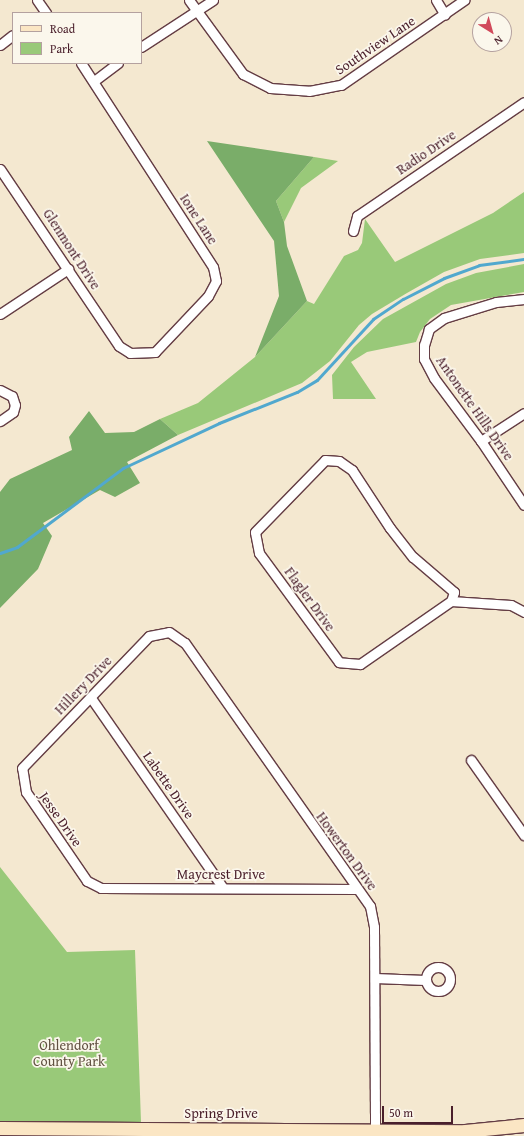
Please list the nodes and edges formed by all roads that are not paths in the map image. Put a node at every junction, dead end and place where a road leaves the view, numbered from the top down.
1 (37, 0) edge
2 (189, 0) edge
3 (213, 0) edge
4 (436, 0) edge
5 (464, 0) edge
6 (196, 11) junction
7 (43, 12) edge
8 (444, 15) junction
9 (12, 36) edge
10 (0, 45) edge
11 (142, 46) edge
12 (82, 64) edge
13 (117, 64) edge
14 (94, 81) junction
15 (524, 102) edge
16 (0, 169) edge
17 (353, 231) dead end
18 (68, 269) junction
19 (524, 299) edge
20 (0, 314) edge
21 (119, 346) joint
22 (0, 390) edge
23 (524, 413) edge
24 (0, 420) edge
25 (481, 441) junction
26 (524, 505) edge
27 (451, 601) junction
28 (524, 612) edge
29 (169, 632) joint
30 (91, 698) junction
31 (471, 760) dead end
32 (22, 768) joint
33 (524, 835) edge
34 (87, 881) joint
35 (223, 888) junction
36 (356, 889) junction
37 (376, 978) junction
38 (425, 980) dead end
39 (524, 1125) edge
40 (0, 1128) edge
41 (375, 1130) junction

1 - 7 street
2 - 6 street
3 - 6 street
4 - 8 street
5 - 8 street, Southview Lane
6 - 8 street, Southview Lane
6 - 11 street
9 - 10 street
12 - 14 street, Ione Lane
13 - 14 street
14 - 21 street, Ione Lane
15 - 17 street, Radio Drive
16 - 18 street, Glenmont Drive
18 - 20 street
18 - 21 street, Glenmont Drive
19 - 25 street, Antonette Hills Drive
22 - 24 street
23 - 25 street
25 - 26 street, Antonette Hills Drive
27 - 27 street, Flagler Drive
27 - 28 street
29 - 30 street, Hillery Drive
29 - 36 street, Howerton Drive
30 - 32 street, Hillery Drive
30 - 35 street, Labette Drive
31 - 33 street
32 - 34 street, Jesse Drive
34 - 35 street, Maycrest Drive
35 - 36 street, Maycrest Drive
36 - 37 street, Howerton Drive
37 - 38 street
37 - 41 street, Howerton Drive
39 - 41 street, Spring Drive
40 - 41 street, Spring Drive

